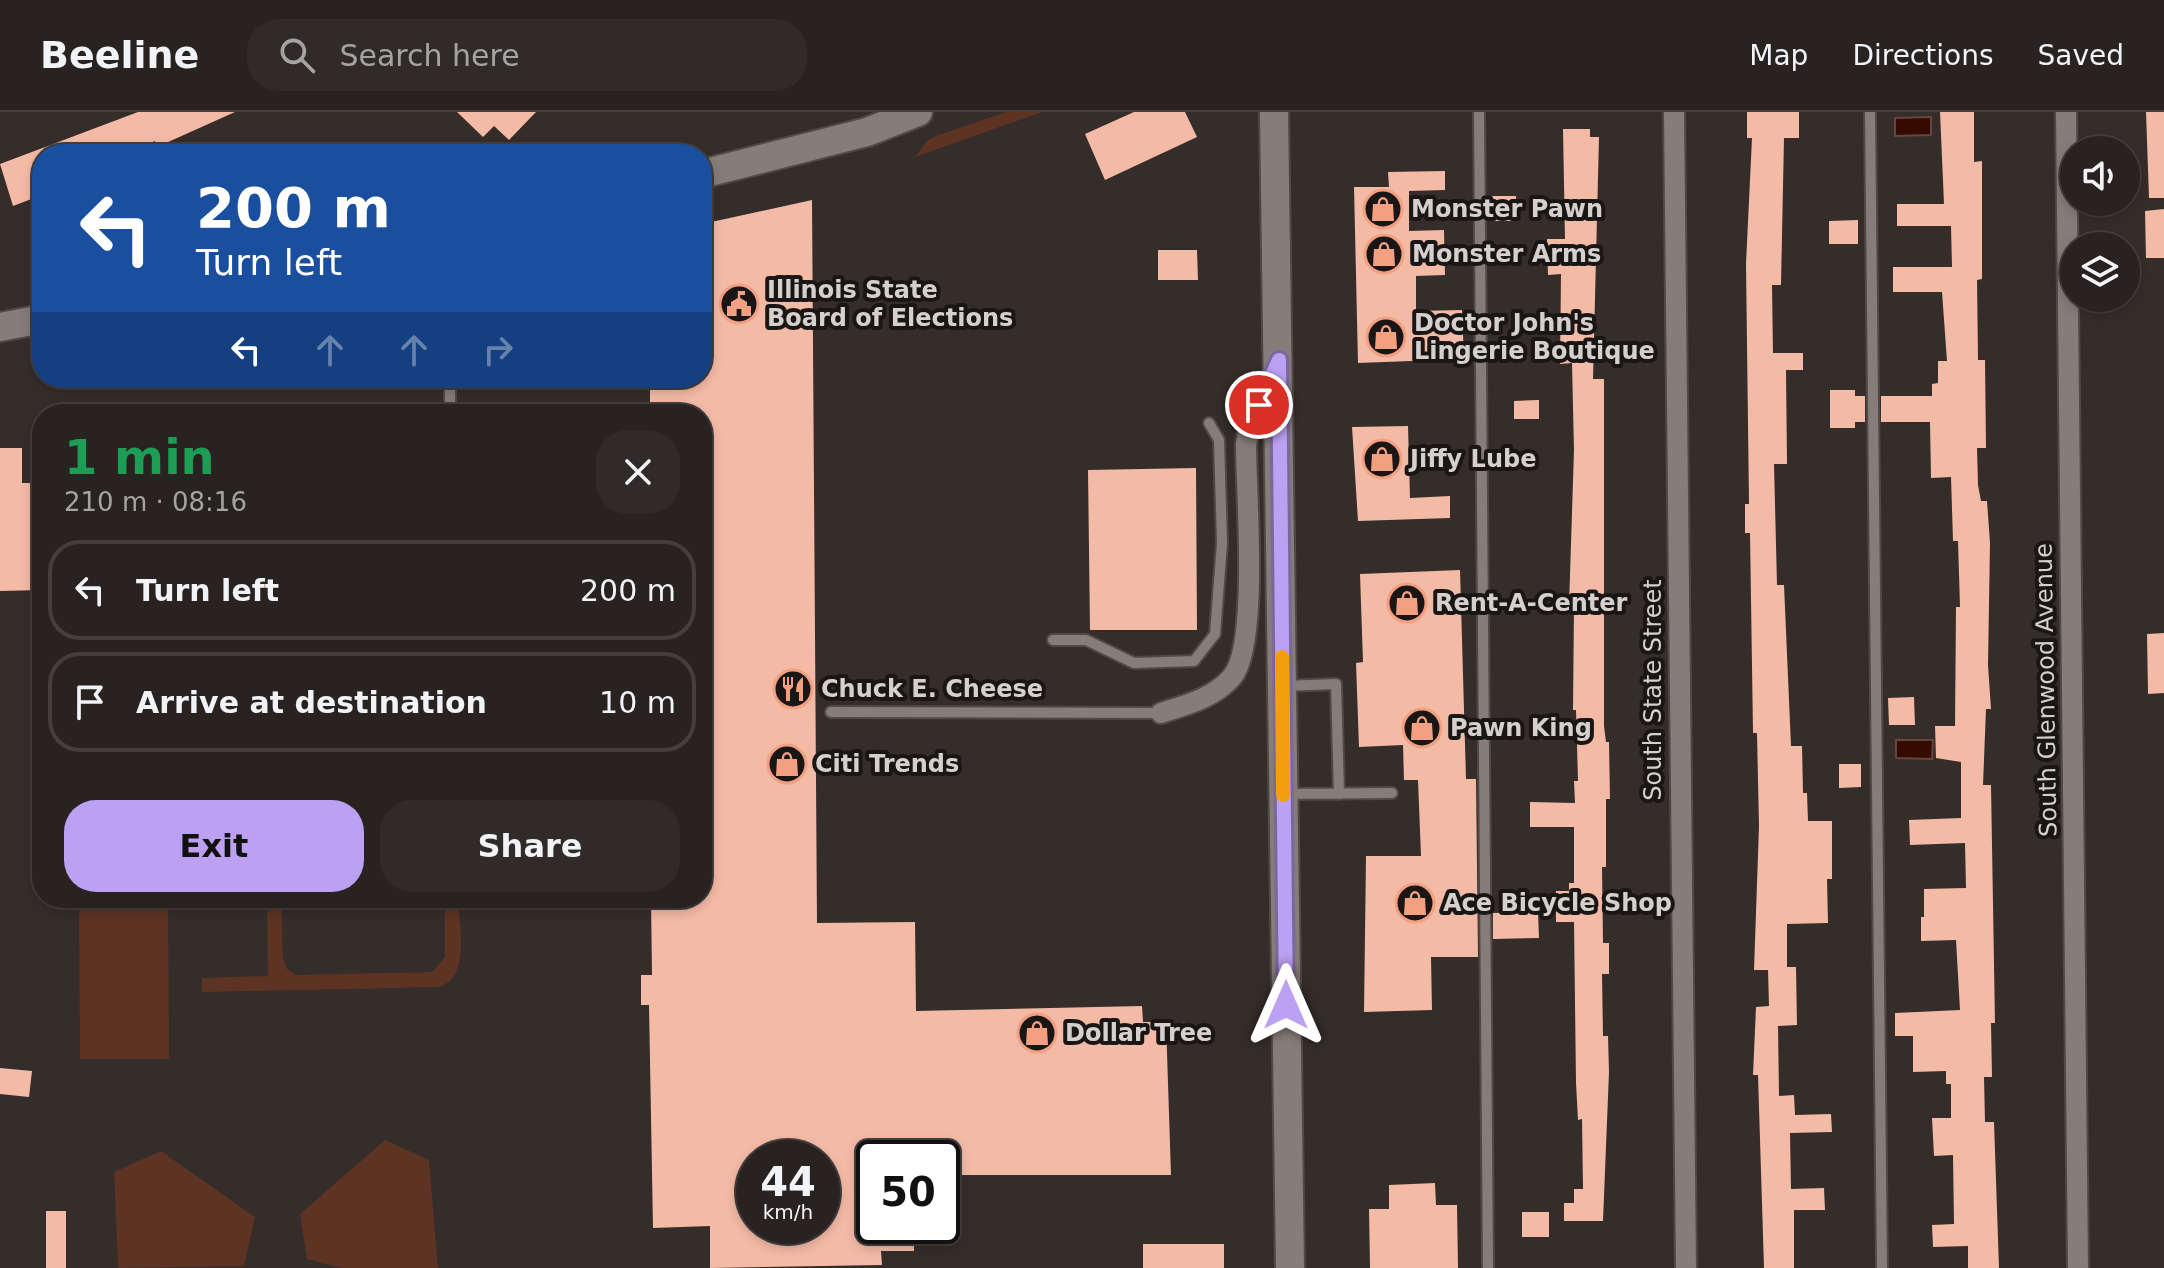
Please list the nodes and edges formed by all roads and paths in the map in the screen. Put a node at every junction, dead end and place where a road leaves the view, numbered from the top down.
1 (918, 112) edge
2 (1274, 112) edge
3 (1479, 112) edge
4 (1674, 112) edge
5 (1870, 112) edge
6 (2066, 112) edge
7 (712, 171) edge
8 (32, 321) edge
9 (0, 327) edge
10 (1279, 360) junction
11 (1209, 423) dead end
12 (1053, 640) dead end
13 (1283, 686) junction
14 (831, 712) dead end
15 (1161, 713) joint
16 (1392, 793) dead end
17 (1283, 794) junction
18 (1339, 794) junction
19 (1290, 1268) edge
20 (1488, 1268) edge
21 (1686, 1268) edge
22 (1882, 1268) edge
23 (2078, 1268) edge

1 - 7 main road
2 - 10 main road
3 - 20 lane
4 - 21 street, South State Street
5 - 22 lane
6 - 23 street, South Glenwood Avenue
8 - 9 main road
10 - 13 main road
10 - 15 street
11 - 12 lane
13 - 17 main road
13 - 18 lane
14 - 15 lane
16 - 18 lane
17 - 18 lane
17 - 19 main road

